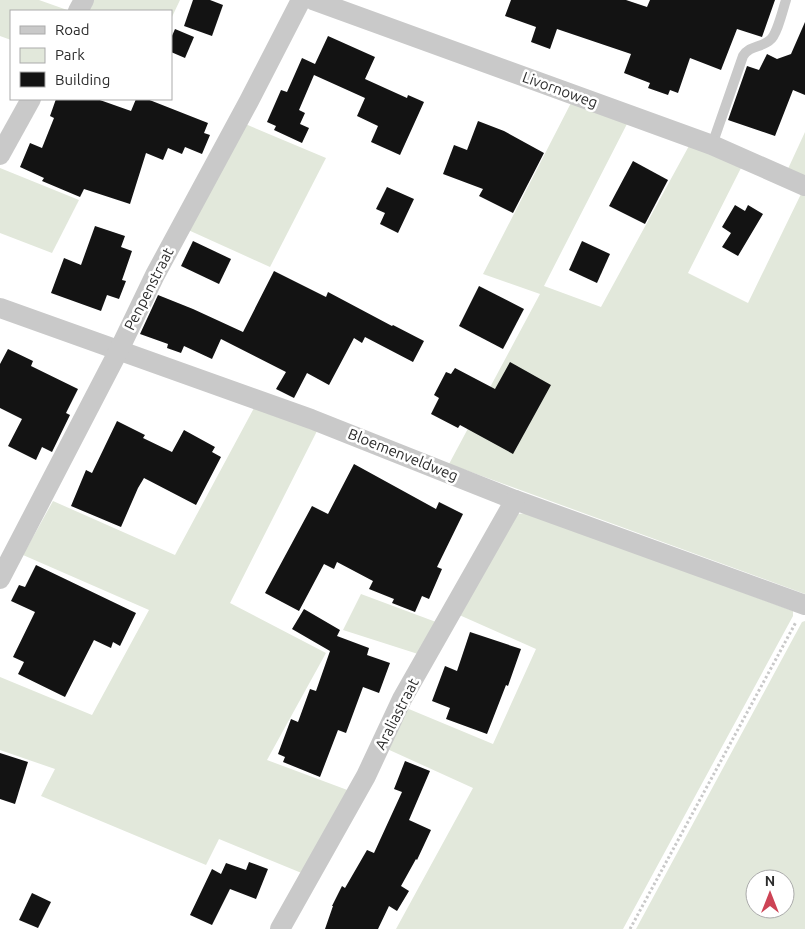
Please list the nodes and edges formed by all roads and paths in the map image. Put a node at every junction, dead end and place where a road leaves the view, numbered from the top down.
1 (301, 0) edge
2 (314, 0) edge
3 (786, 0) edge
4 (29, 100) edge
5 (712, 145) junction
6 (0, 155) edge
7 (805, 186) edge
8 (0, 308) edge
9 (119, 350) junction
10 (515, 500) junction
11 (0, 579) edge
12 (804, 604) edge
13 (280, 929) edge
14 (630, 929) edge

1 - 9 street, Penpenstraat
2 - 5 street, Livornoweg
3 - 5 lane
4 - 6 street
5 - 7 street, Livornoweg
8 - 9 street, Bloemenveldweg
9 - 10 street, Bloemenveldweg
9 - 11 street, Penpenstraat
10 - 12 street, Bloemenveldweg
10 - 13 street, Araliastraat
12 - 14 path

